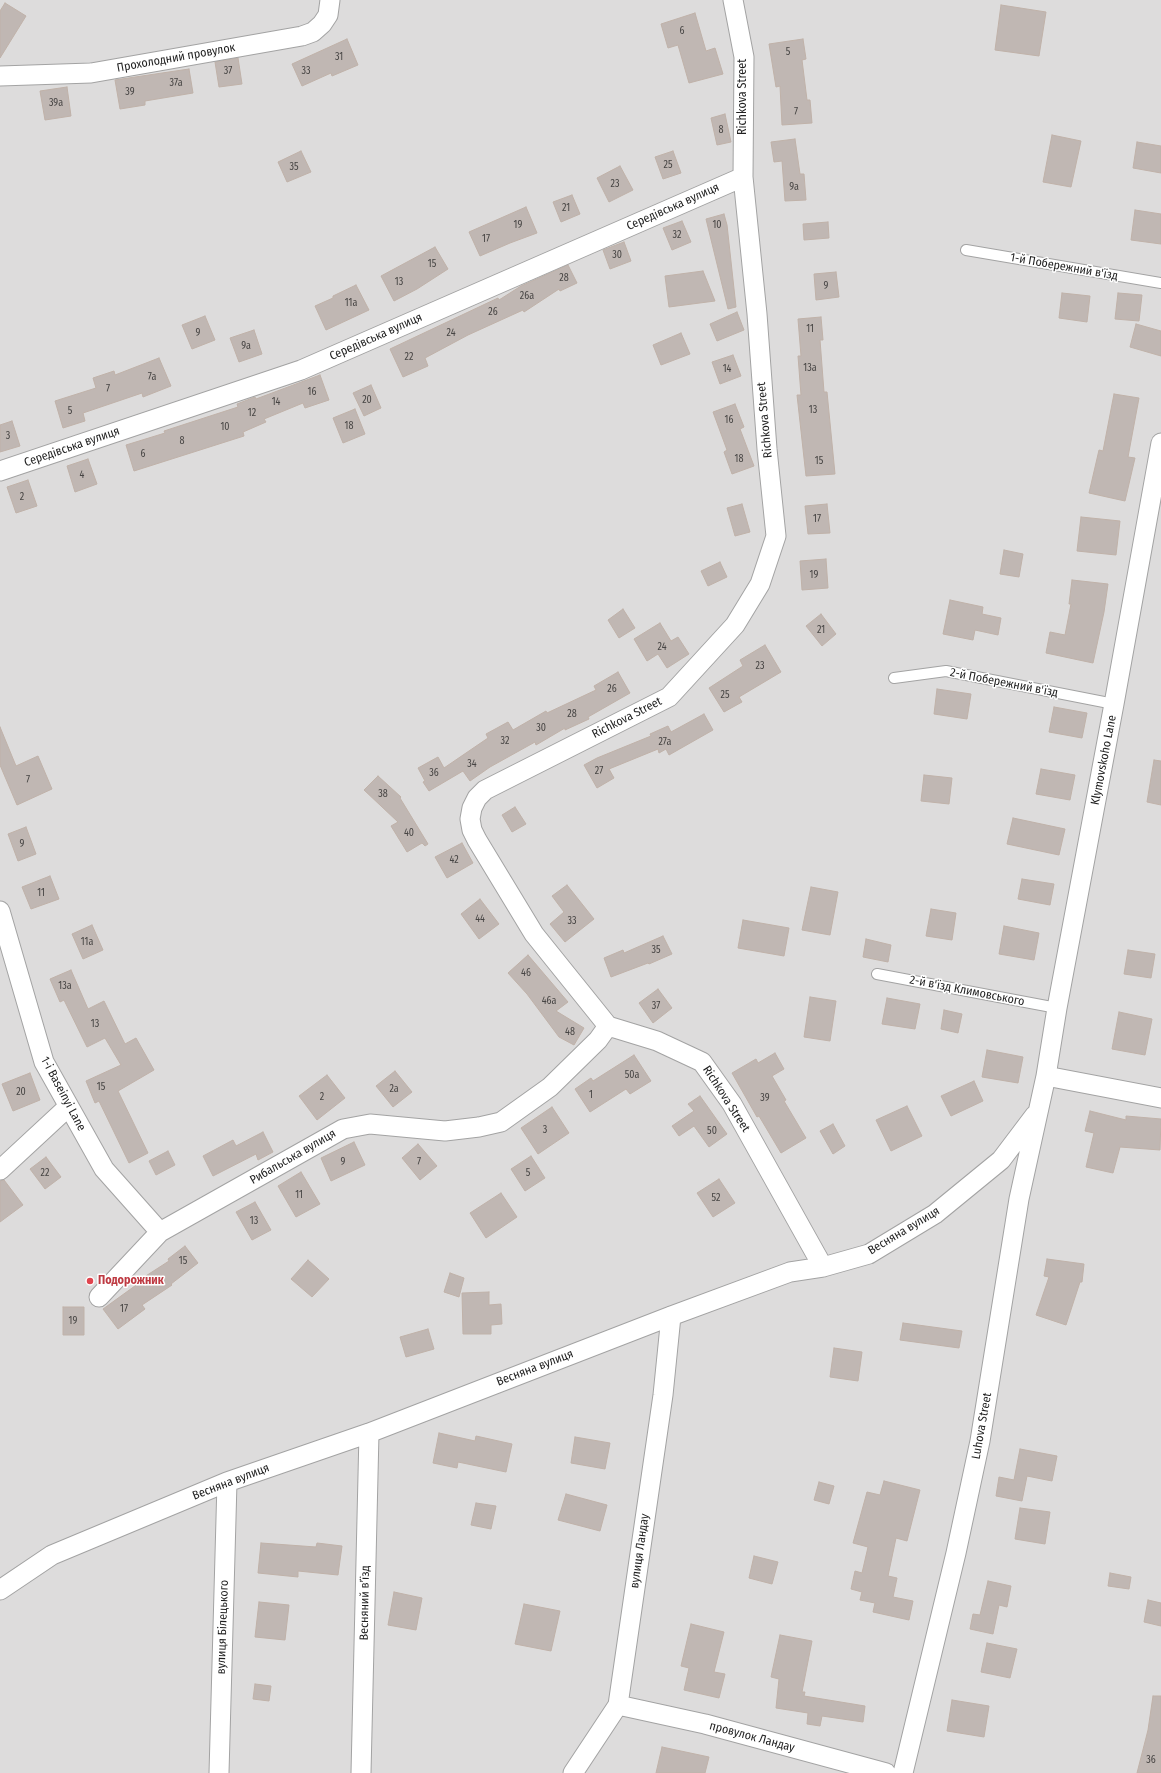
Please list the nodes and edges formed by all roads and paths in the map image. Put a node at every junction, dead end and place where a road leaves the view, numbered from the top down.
1 (330, 0) edge
2 (733, 0) edge
3 (0, 76) edge
4 (743, 177) junction
5 (966, 250) dead end
6 (1161, 284) edge
7 (1161, 443) edge
8 (0, 471) edge
9 (894, 678) dead end
10 (1114, 704) junction
11 (0, 911) edge
12 (877, 974) dead end
13 (1057, 1008) junction
14 (608, 1026) junction
15 (1046, 1076) junction
16 (1161, 1098) edge
17 (68, 1107) junction
18 (1039, 1109) junction
19 (0, 1170) edge
20 (160, 1232) junction
21 (823, 1266) junction
22 (99, 1296) dead end
23 (671, 1316) junction
24 (369, 1433) junction
25 (227, 1482) junction
26 (0, 1590) edge
27 (618, 1705) junction
28 (219, 1773) edge
29 (361, 1773) edge
30 (573, 1773) edge
31 (886, 1773) edge
32 (903, 1773) edge

1 - 3 street, Прохолодний провулок
2 - 4 street, Richkova Street
4 - 8 street, Середівська вулиця
4 - 14 street, Richkova Street
5 - 6 lane, 1-й Побережний в'їзд
7 - 10 street, Klymovskoho Lane
9 - 10 lane, 2-й Побережний в'їзд
10 - 13 street, Klymovskoho Lane
11 - 17 street, 1-i Baseinyi Lane
12 - 13 lane, 2-й в'їзд Климовського
13 - 15 street, Klymovskoho Lane
14 - 20 street, Рибальська вулиця
14 - 21 street, Richkova Street
15 - 16 street
15 - 18 street, Luhova Street
17 - 19 street
17 - 20 street, 1-i Baseinyi Lane
18 - 21 street, Весняна вулиця
18 - 32 street, Luhova Street
20 - 22 street, Рибальська вулиця
21 - 23 street, Весняна вулиця
23 - 24 street, Весняна вулиця
23 - 27 street, вулиця Ландау
24 - 25 street, Весняна вулиця
24 - 29 street, Весняний вʼїзд
25 - 26 street, Весняна вулиця
25 - 28 street, вулиця Білецького
27 - 30 street, вулиця Ландау
27 - 31 street, провулок Ландау

